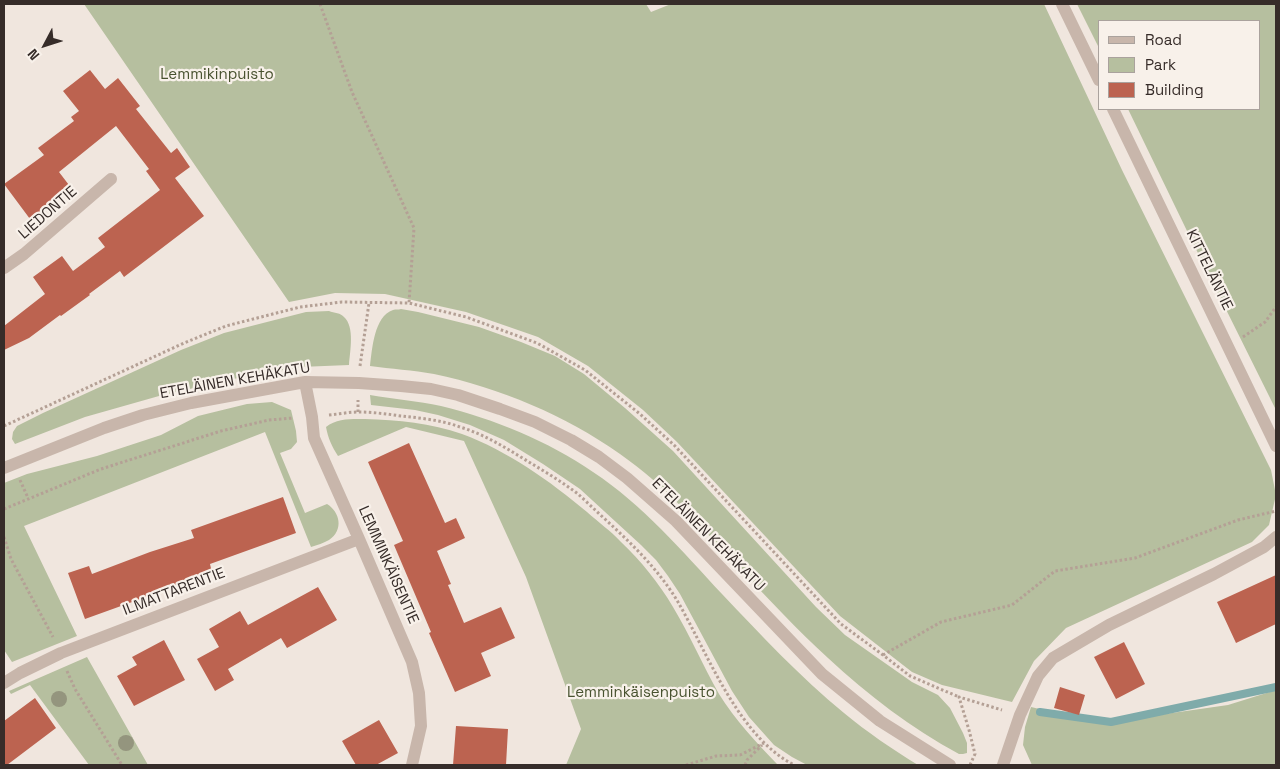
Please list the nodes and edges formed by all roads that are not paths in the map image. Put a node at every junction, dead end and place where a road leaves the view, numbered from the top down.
1 (1062, 4) edge
2 (1098, 78) edge
3 (1113, 110) edge
4 (111, 180) dead end
5 (4, 268) edge
6 (306, 382) junction
7 (1276, 446) edge
8 (4, 468) edge
9 (1276, 537) edge
10 (359, 539) junction
11 (4, 682) edge
12 (412, 765) edge
13 (950, 765) edge
14 (1003, 765) edge

1 - 2 street
3 - 7 street, KITTELÄNTIE
4 - 5 street, LIEDONTIE
6 - 8 street, ETELÄINEN KEHÄKATU
6 - 10 street, LEMMINKÄISENTIE
6 - 13 street, ETELÄINEN KEHÄKATU
9 - 14 street
10 - 11 street, ILMATTARENTIE
10 - 12 street, LEMMINKÄISENTIE

